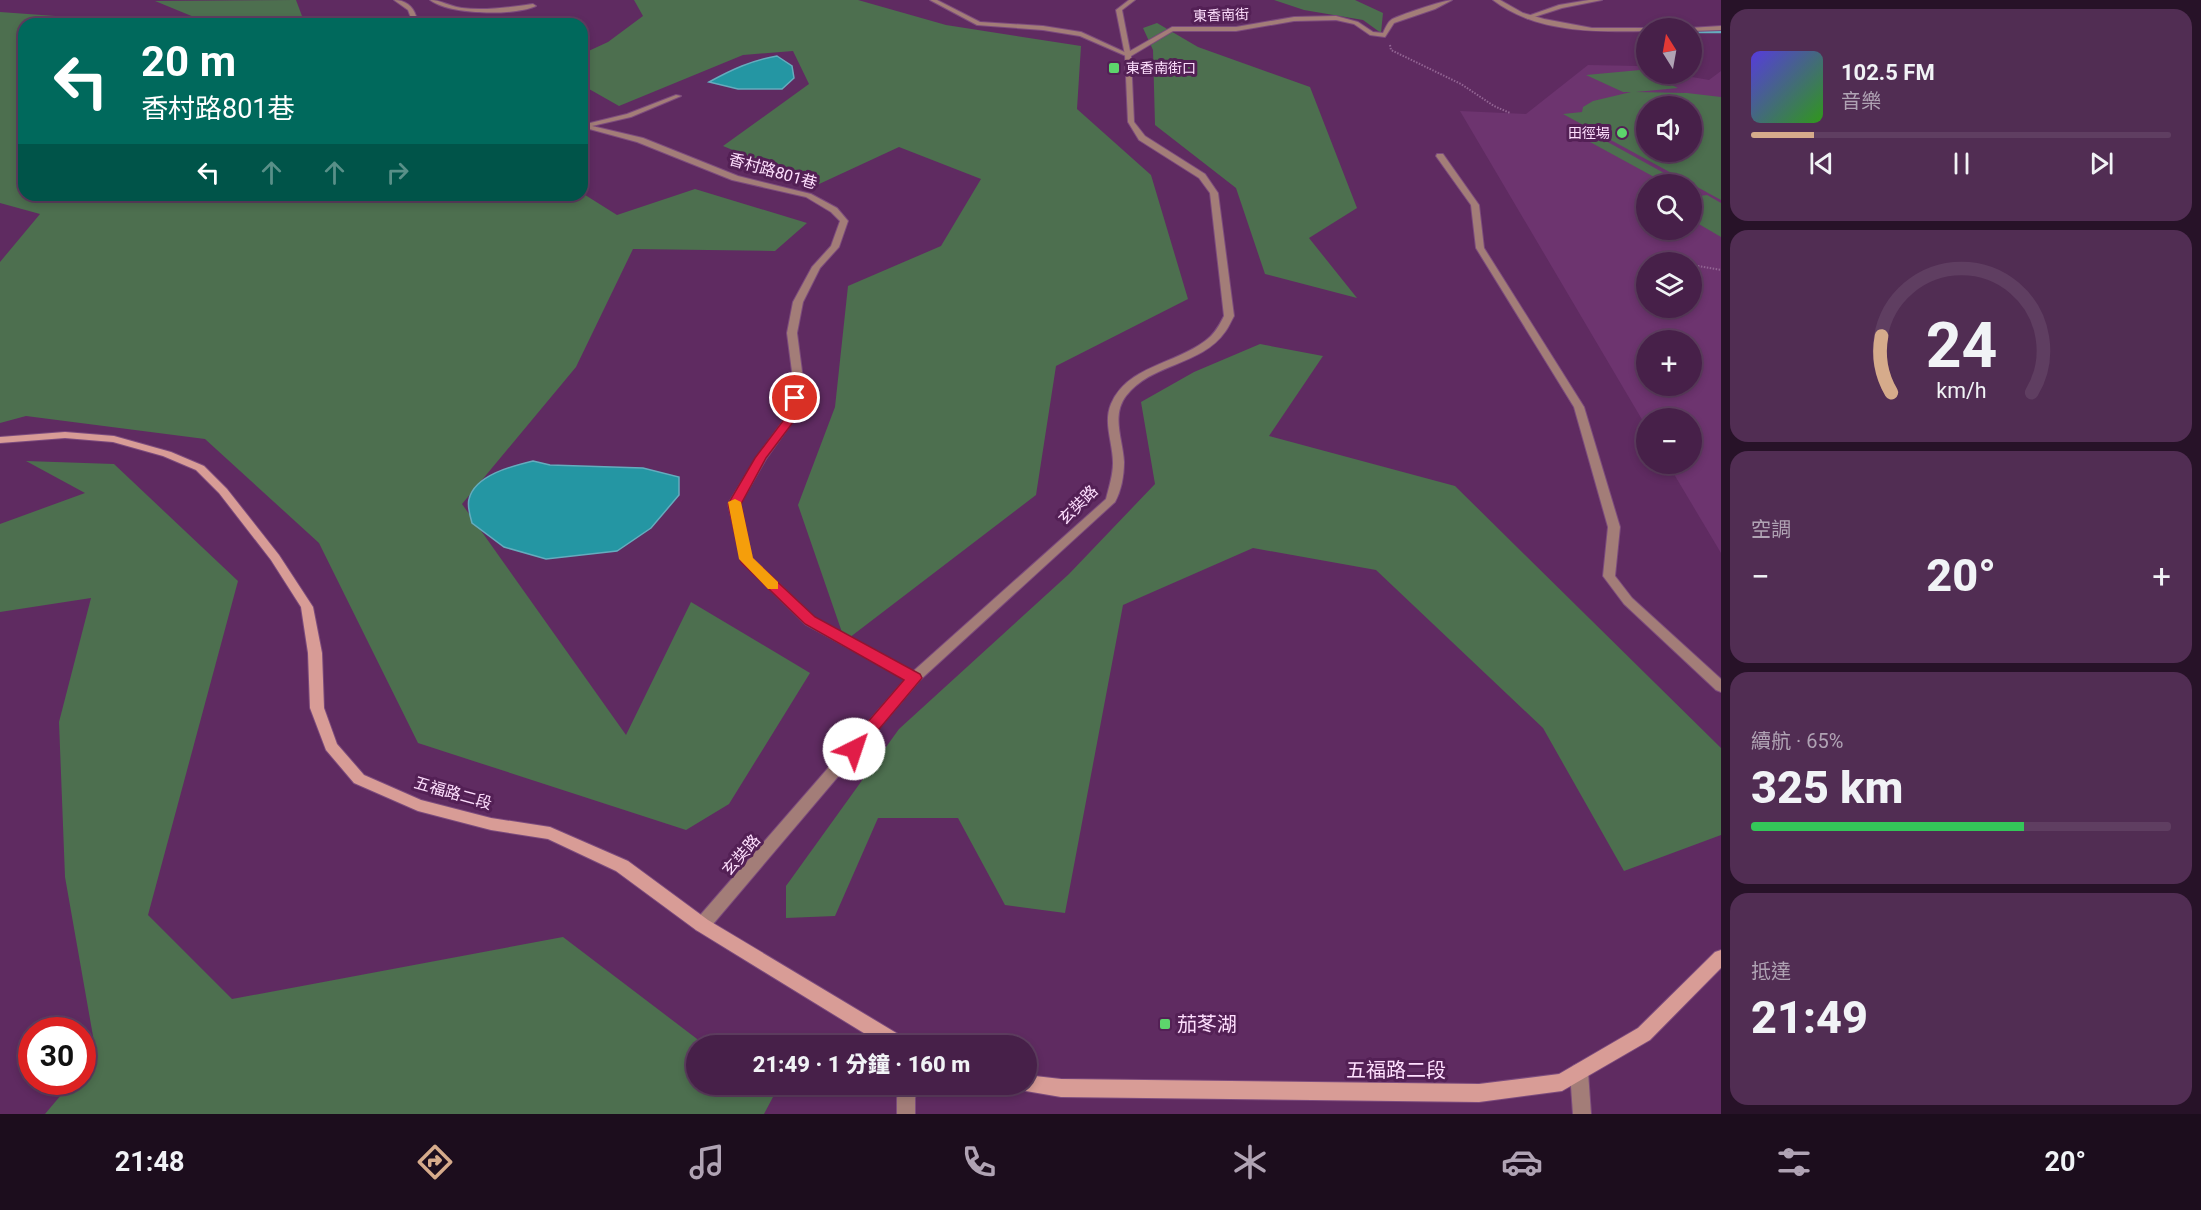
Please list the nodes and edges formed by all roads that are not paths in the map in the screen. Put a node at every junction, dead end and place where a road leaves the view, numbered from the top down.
1 (397, 0) edge
2 (433, 0) edge
3 (933, 0) edge
4 (1132, 0) edge
5 (1449, 0) edge
6 (1496, 0) edge
7 (1599, 0) edge
8 (533, 6) dead end
9 (1528, 17) junction
10 (415, 18) edge
11 (1721, 28) edge
12 (1636, 29) edge
13 (1702, 29) edge
14 (1128, 55) junction
15 (678, 96) dead end
16 (588, 124) edge
17 (588, 126) edge
18 (1440, 156) dead end
19 (0, 440) edge
20 (914, 678) junction
21 (1721, 687) edge
22 (702, 926) junction
23 (1721, 957) edge
24 (884, 1035) edge
25 (1579, 1072) junction
26 (1037, 1085) edge
27 (907, 1095) edge
28 (906, 1114) edge
29 (1582, 1114) edge

1 - 10 street
2 - 8 street
3 - 14 street
4 - 14 street, 玄奘路
5 - 14 street, 東香南街
6 - 9 street
7 - 9 street
9 - 12 street
11 - 13 street
14 - 20 street, 玄奘路
15 - 16 street
17 - 20 street, 香村路801巷
18 - 21 street
19 - 22 main road, 五福路二段
20 - 22 street, 玄奘路
22 - 24 main road, 五福路二段
23 - 25 main road, 五福路二段
25 - 26 main road, 五福路二段
25 - 29 street
27 - 28 street

